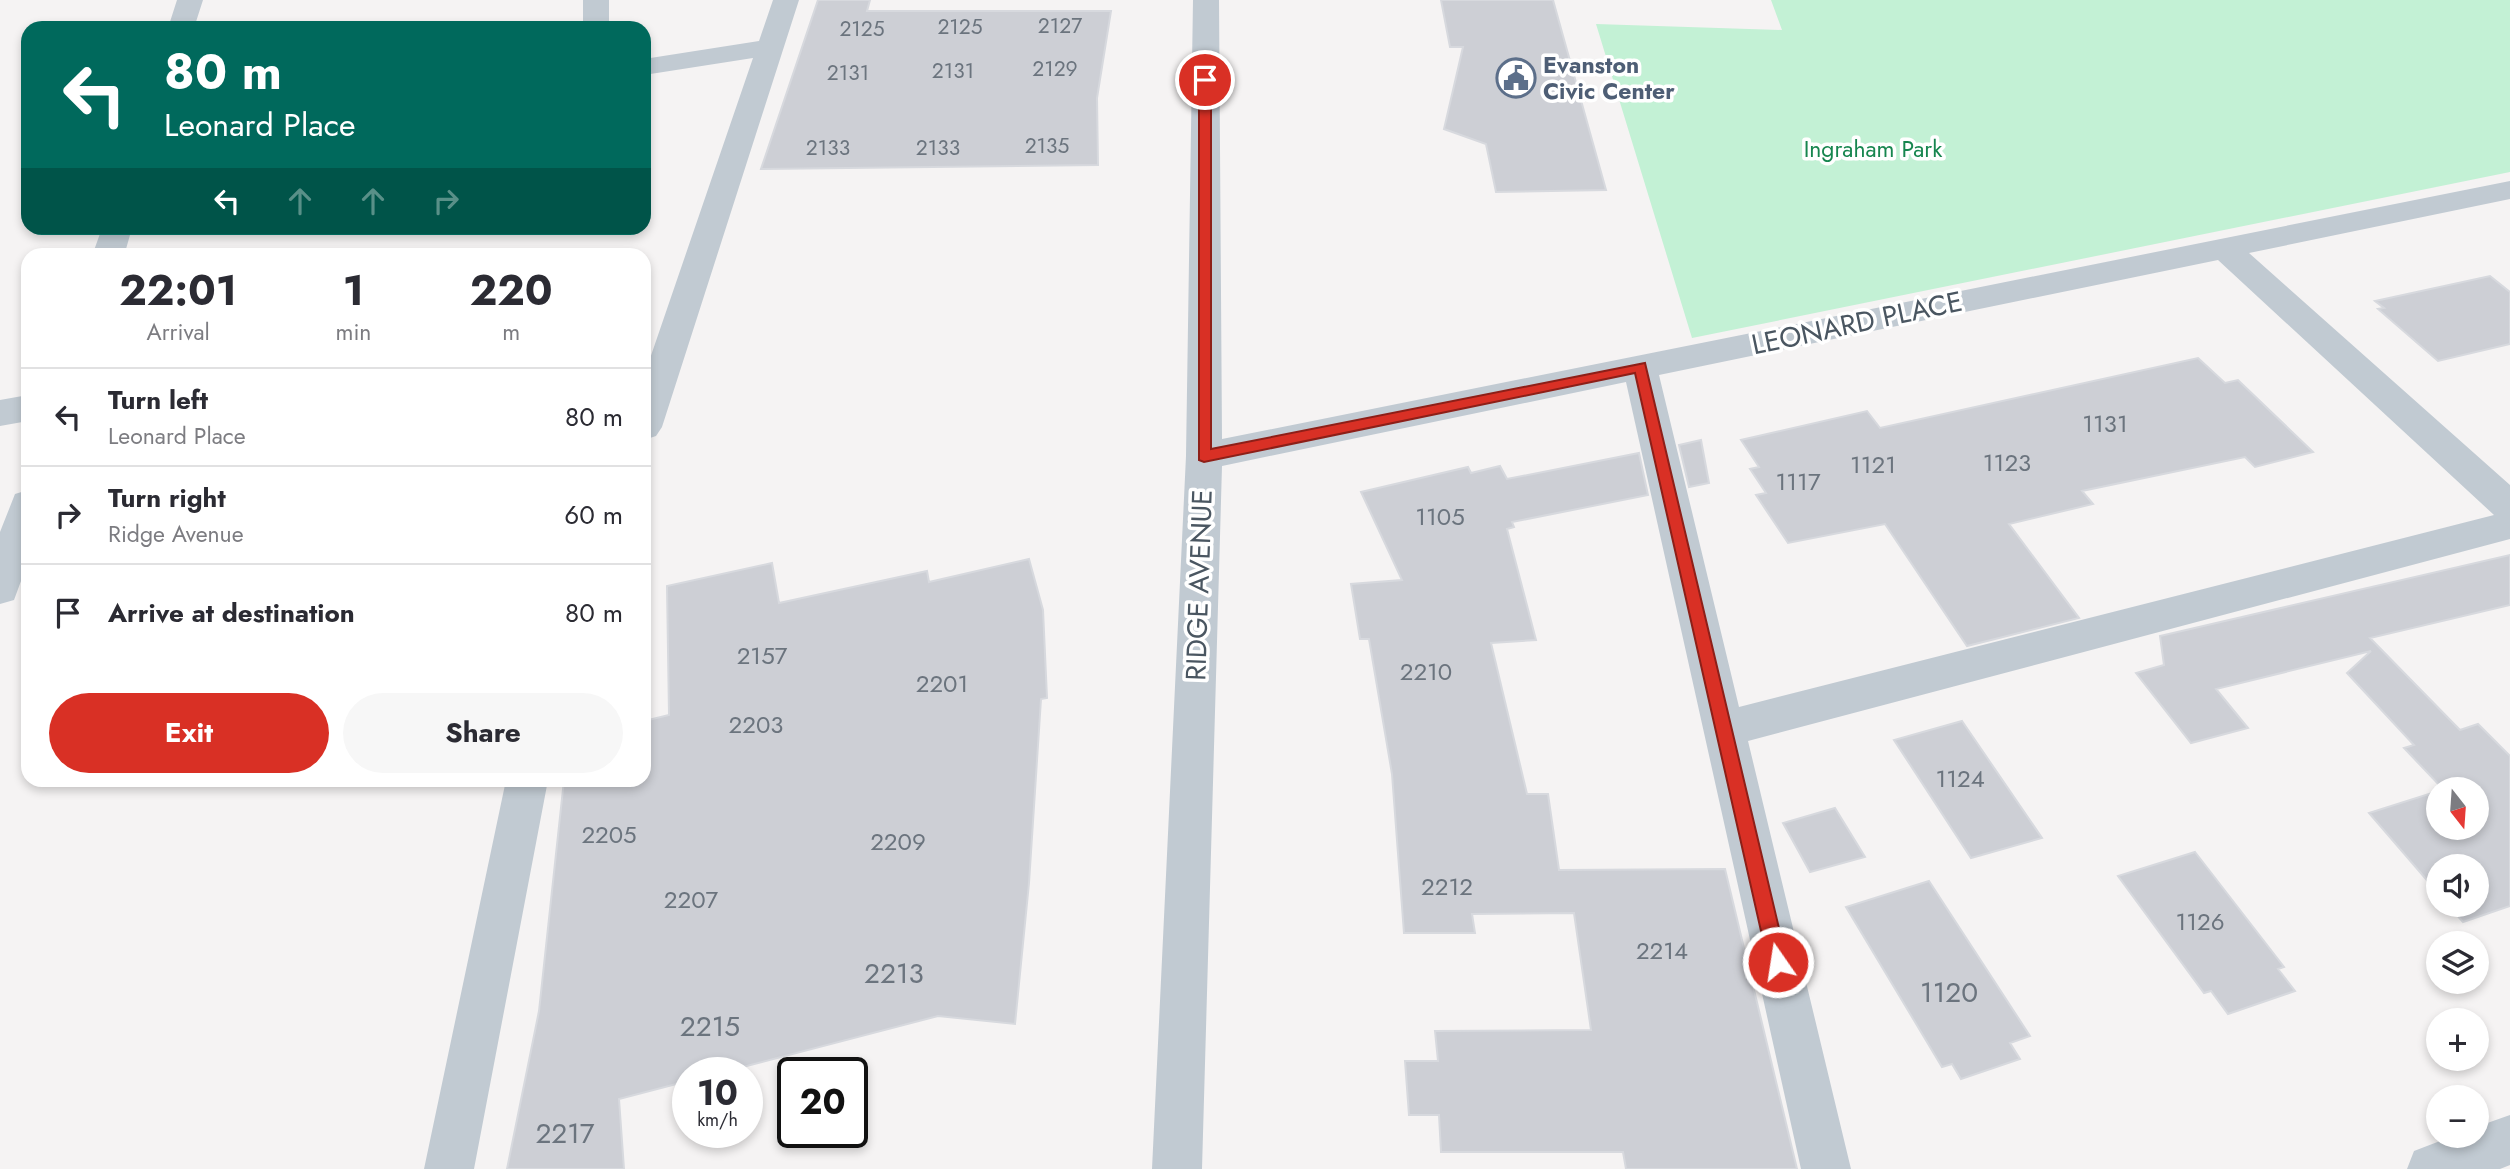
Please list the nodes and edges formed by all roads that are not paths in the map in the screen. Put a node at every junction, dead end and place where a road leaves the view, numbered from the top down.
1 (190, 0) edge
2 (596, 0) edge
3 (786, 0) edge
4 (1206, 0) edge
5 (183, 21) edge
6 (596, 21) edge
7 (770, 47) junction
8 (651, 66) edge
9 (2510, 190) edge
10 (2224, 248) junction
11 (1640, 367) junction
12 (651, 406) edge
13 (21, 409) edge
14 (0, 413) edge
15 (1204, 456) junction
16 (2510, 507) edge
17 (21, 525) edge
18 (2510, 525) edge
19 (0, 589) edge
20 (1724, 729) junction
21 (526, 787) edge
22 (2510, 1140) edge
23 (449, 1169) edge
24 (1177, 1169) edge
25 (1826, 1169) edge
26 (2432, 1169) edge

1 - 5 street
2 - 6 street
3 - 7 street
4 - 15 street, RIDGE AVENUE
7 - 8 street
7 - 12 street
9 - 10 street, LEONARD PLACE
10 - 11 street, LEONARD PLACE
10 - 16 street
11 - 15 street, LEONARD PLACE
11 - 20 street
13 - 14 street
15 - 24 street, RIDGE AVENUE
17 - 19 street
18 - 20 street
20 - 25 street
21 - 23 street
22 - 26 street

